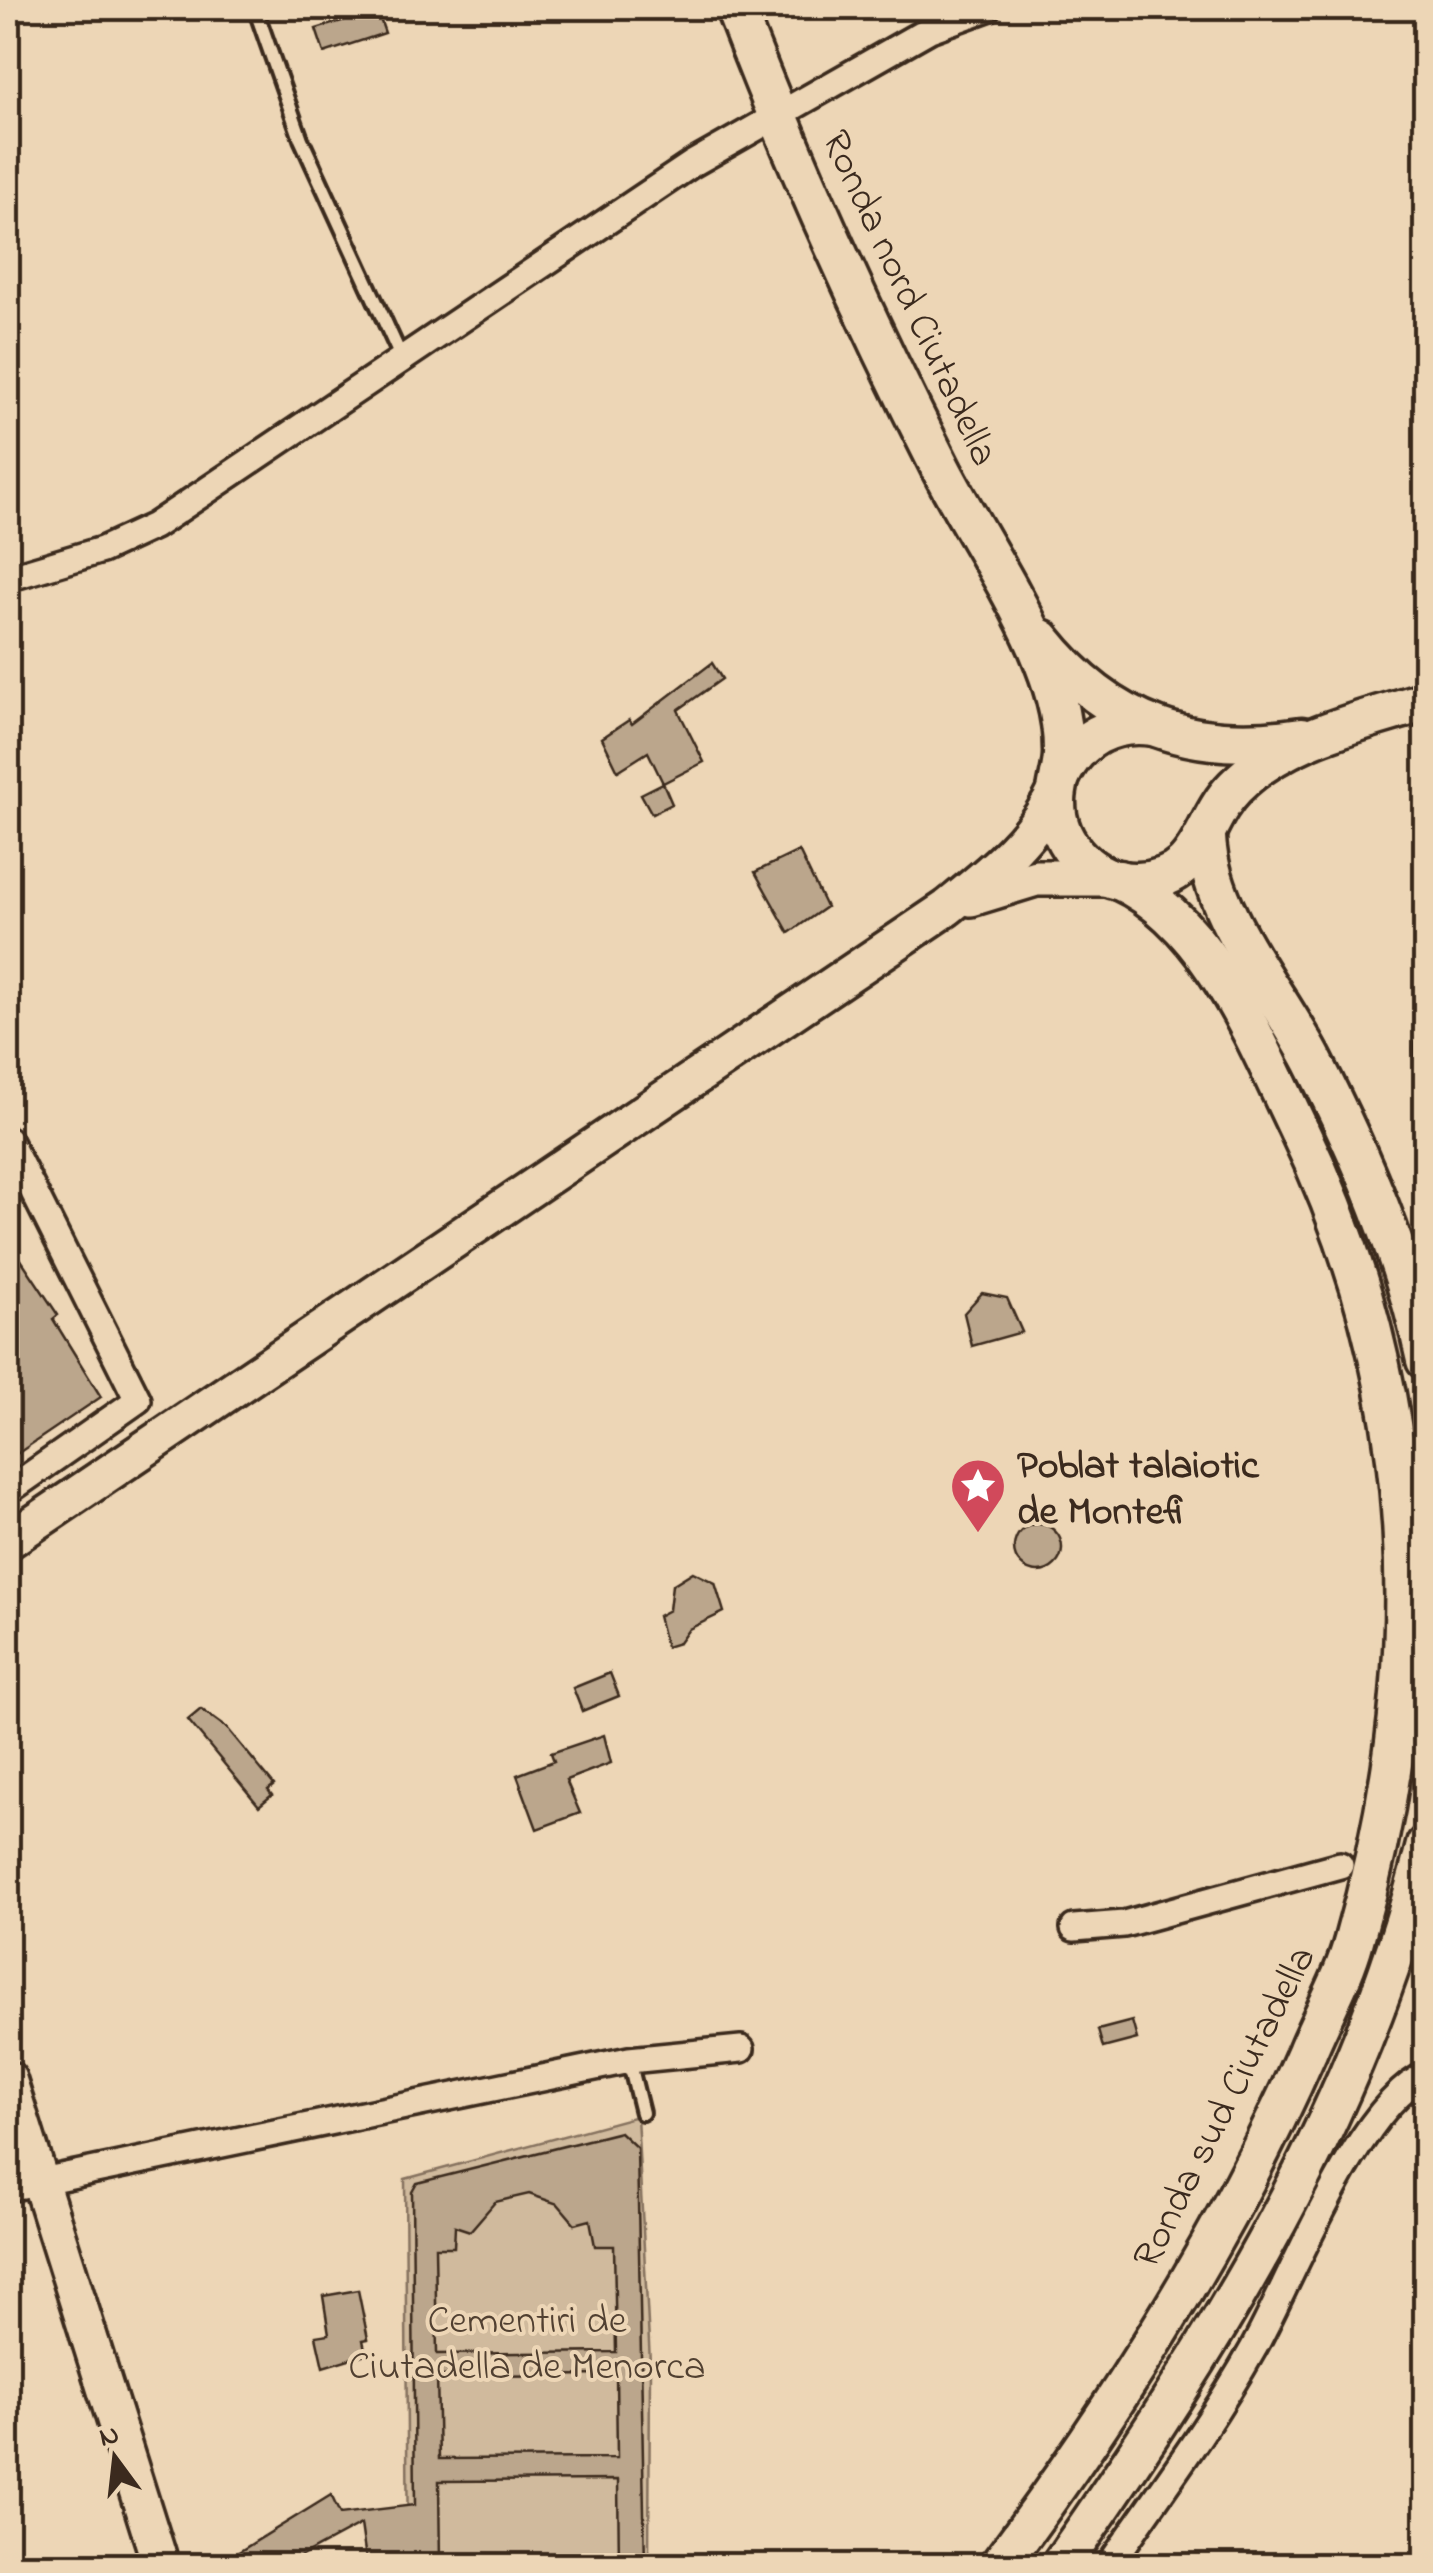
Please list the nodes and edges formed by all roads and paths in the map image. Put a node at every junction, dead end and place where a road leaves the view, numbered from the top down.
1 (255, 8) edge
2 (735, 8) edge
3 (988, 8) edge
4 (776, 114) junction
5 (402, 359) junction
6 (8, 578) edge
7 (1024, 618) junction
8 (1426, 701) edge
9 (1162, 729) junction
10 (1322, 734) junction
11 (1059, 782) junction
12 (1209, 830) junction
13 (1114, 879) junction
14 (946, 908) junction
15 (1426, 1035) edge
16 (1426, 1067) edge
17 (8, 1140) edge
18 (1426, 1360) edge
19 (8, 1492) edge
20 (8, 1541) edge
21 (1426, 1845) edge
22 (1340, 1865) dead end
23 (1074, 1928) dead end
24 (740, 2048) dead end
25 (629, 2060) junction
26 (1426, 2075) edge
27 (8, 2079) edge
28 (642, 2113) dead end
29 (24, 2185) edge
30 (161, 2566) edge
31 (999, 2566) edge
32 (1060, 2566) edge
33 (1110, 2566) edge

1 - 5 lane
2 - 4 main road, Ronda nord Ciutadella
3 - 4 street
4 - 5 street
4 - 7 main road, Ronda nord Ciutadella
5 - 6 street
7 - 9 main road
7 - 11 main road
8 - 10 main road
9 - 10 main road
9 - 11 main road
9 - 12 main road
10 - 12 main road
11 - 13 main road
11 - 14 main road
12 - 13 main road
12 - 18 main road
13 - 14 main road
13 - 31 main road, Ronda sud Ciutadella
14 - 20 main road
15 - 16 lane
17 - 19 street
21 - 32 main road
22 - 23 street
24 - 25 street
25 - 28 lane
25 - 29 street
26 - 33 street
27 - 29 main road
29 - 30 main road

